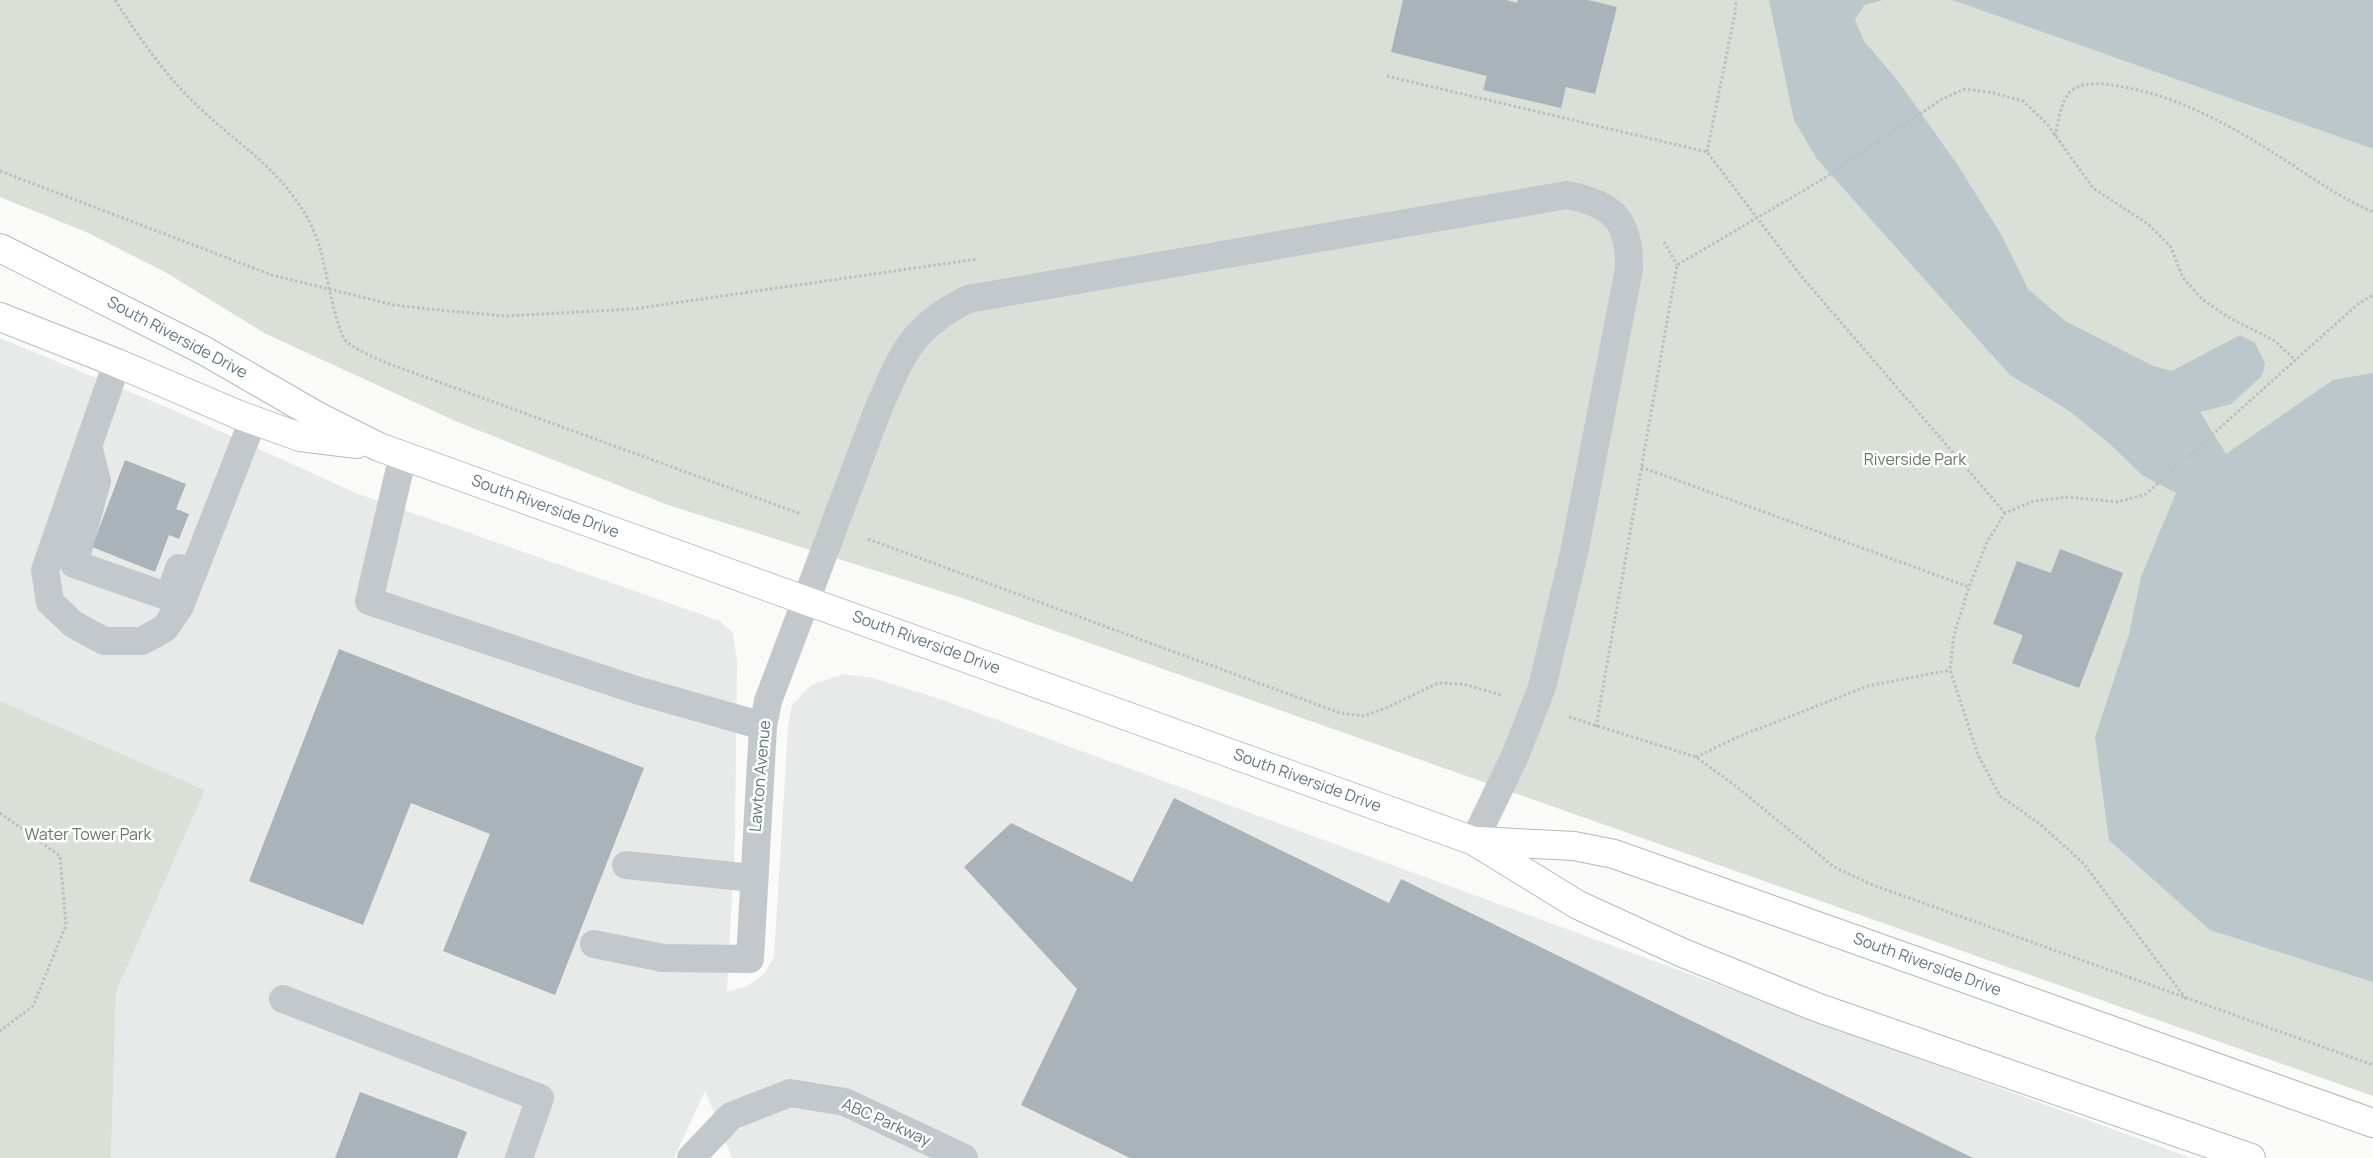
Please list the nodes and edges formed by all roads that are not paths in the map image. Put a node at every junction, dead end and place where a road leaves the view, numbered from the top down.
1 (0, 248) edge
2 (0, 317) edge
3 (117, 363) junction
4 (253, 420) junction
5 (88, 446) junction
6 (391, 451) junction
7 (222, 499) junction
8 (805, 600) junction
9 (762, 726) junction
10 (1474, 841) junction
11 (626, 866) dead end
12 (754, 878) junction
13 (594, 944) dead end
14 (283, 999) dead end
15 (2373, 1123) edge
16 (697, 1152) edge
17 (519, 1158) edge
18 (964, 1158) edge
19 (2250, 1158) edge

1 - 6 main road, South Riverside Drive
2 - 3 main road, South Riverside Drive
3 - 4 main road, South Riverside Drive
3 - 5 street
4 - 6 main road, South Riverside Drive
4 - 7 street
5 - 7 street
5 - 7 street
6 - 8 main road, South Riverside Drive
6 - 9 street
8 - 9 street, Lawton Avenue
8 - 10 main road, South Riverside Drive
8 - 10 street, Lawton Avenue
9 - 12 street, Lawton Avenue
10 - 15 main road, South Riverside Drive
10 - 19 main road, South Riverside Drive
11 - 12 street
12 - 13 street, Lawton Avenue
14 - 17 street
16 - 18 street, ABC Parkway

